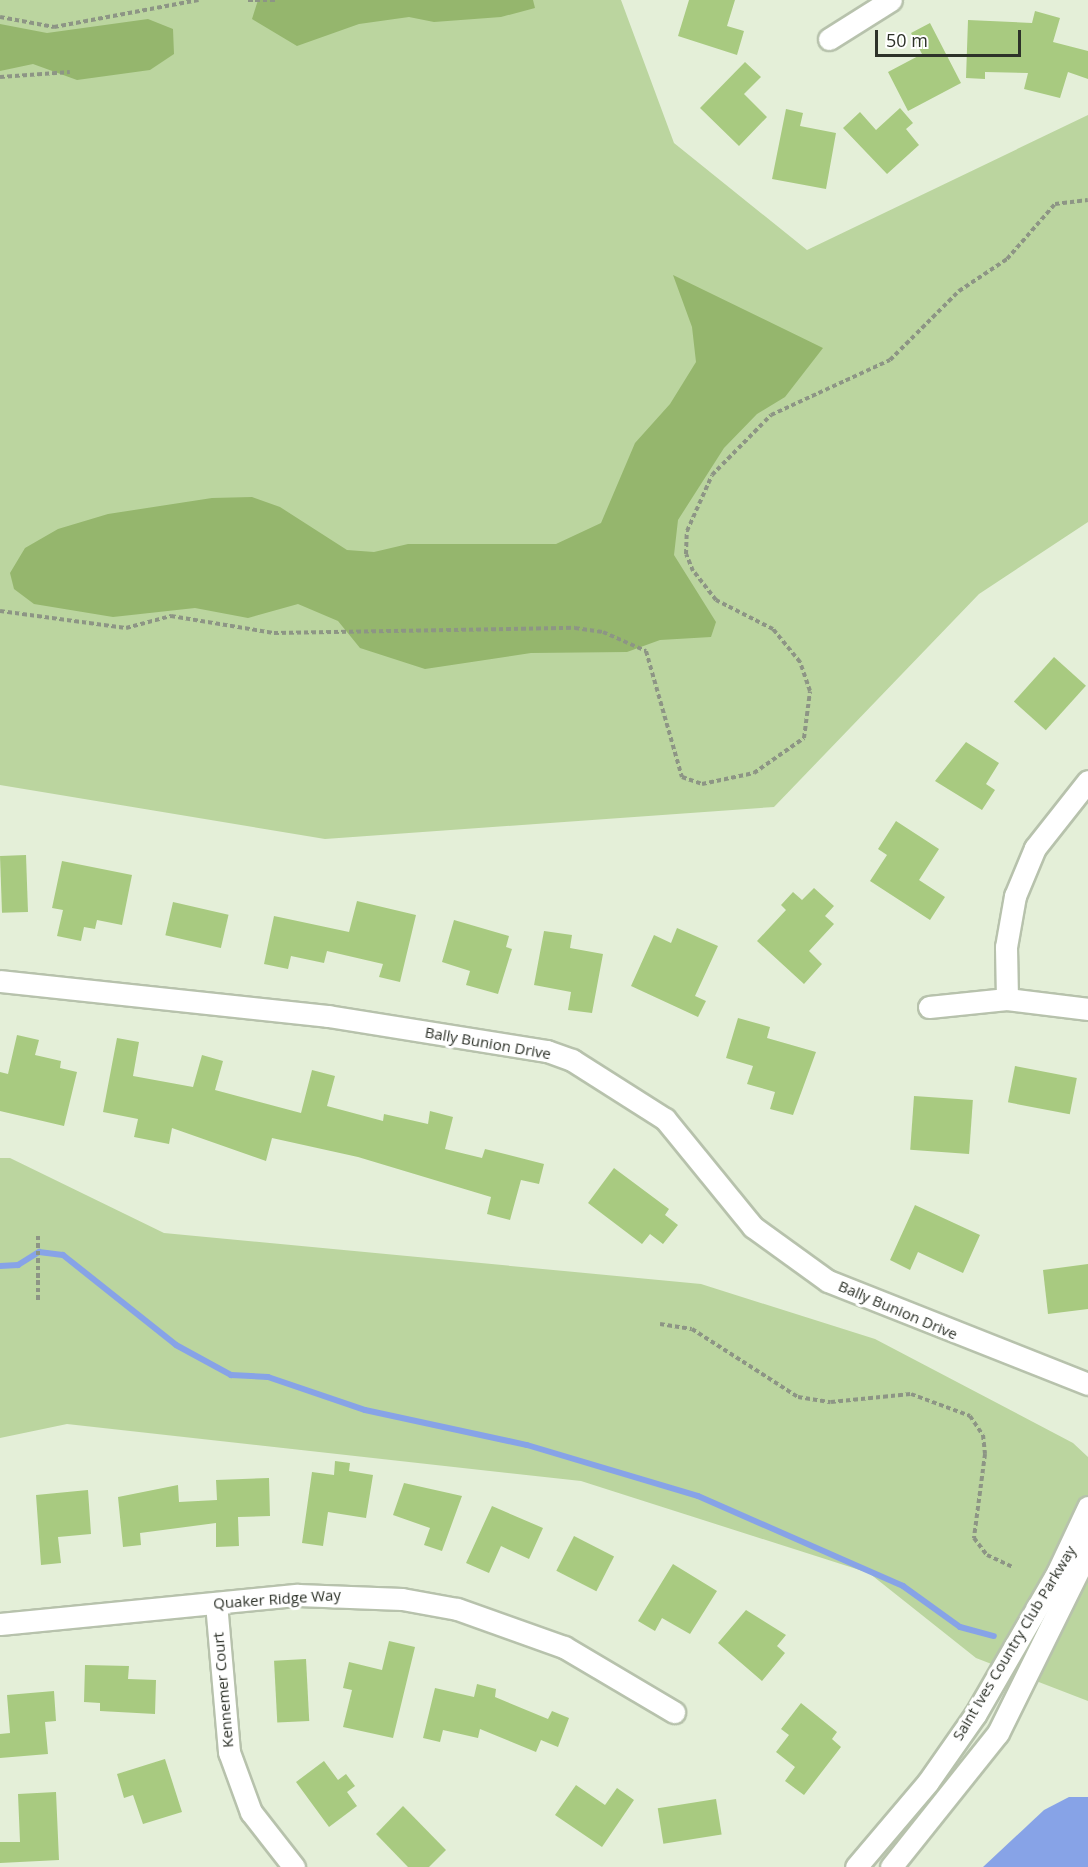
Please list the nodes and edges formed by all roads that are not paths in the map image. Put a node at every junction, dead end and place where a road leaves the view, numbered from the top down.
1 (891, 0) edge
2 (829, 39) dead end
3 (1088, 781) edge
4 (0, 981) edge
5 (1007, 999) junction
6 (929, 1007) dead end
7 (1088, 1009) edge
8 (1088, 1384) edge
9 (1088, 1508) edge
10 (1080, 1530) junction
11 (216, 1603) junction
12 (0, 1624) edge
13 (674, 1712) dead end
14 (294, 1867) edge
15 (856, 1867) edge
16 (891, 1867) edge

1 - 2 street
3 - 5 street
4 - 8 street, Bally Bunion Drive
5 - 6 street
5 - 7 street
9 - 10 street, Saint Ives Country Club Parkway
10 - 15 street, Saint Ives Country Club Parkway
10 - 16 street, Saint Ives Country Club Parkway
11 - 12 street, Quaker Ridge Way
11 - 13 street, Quaker Ridge Way
11 - 14 street, Kennemer Court

